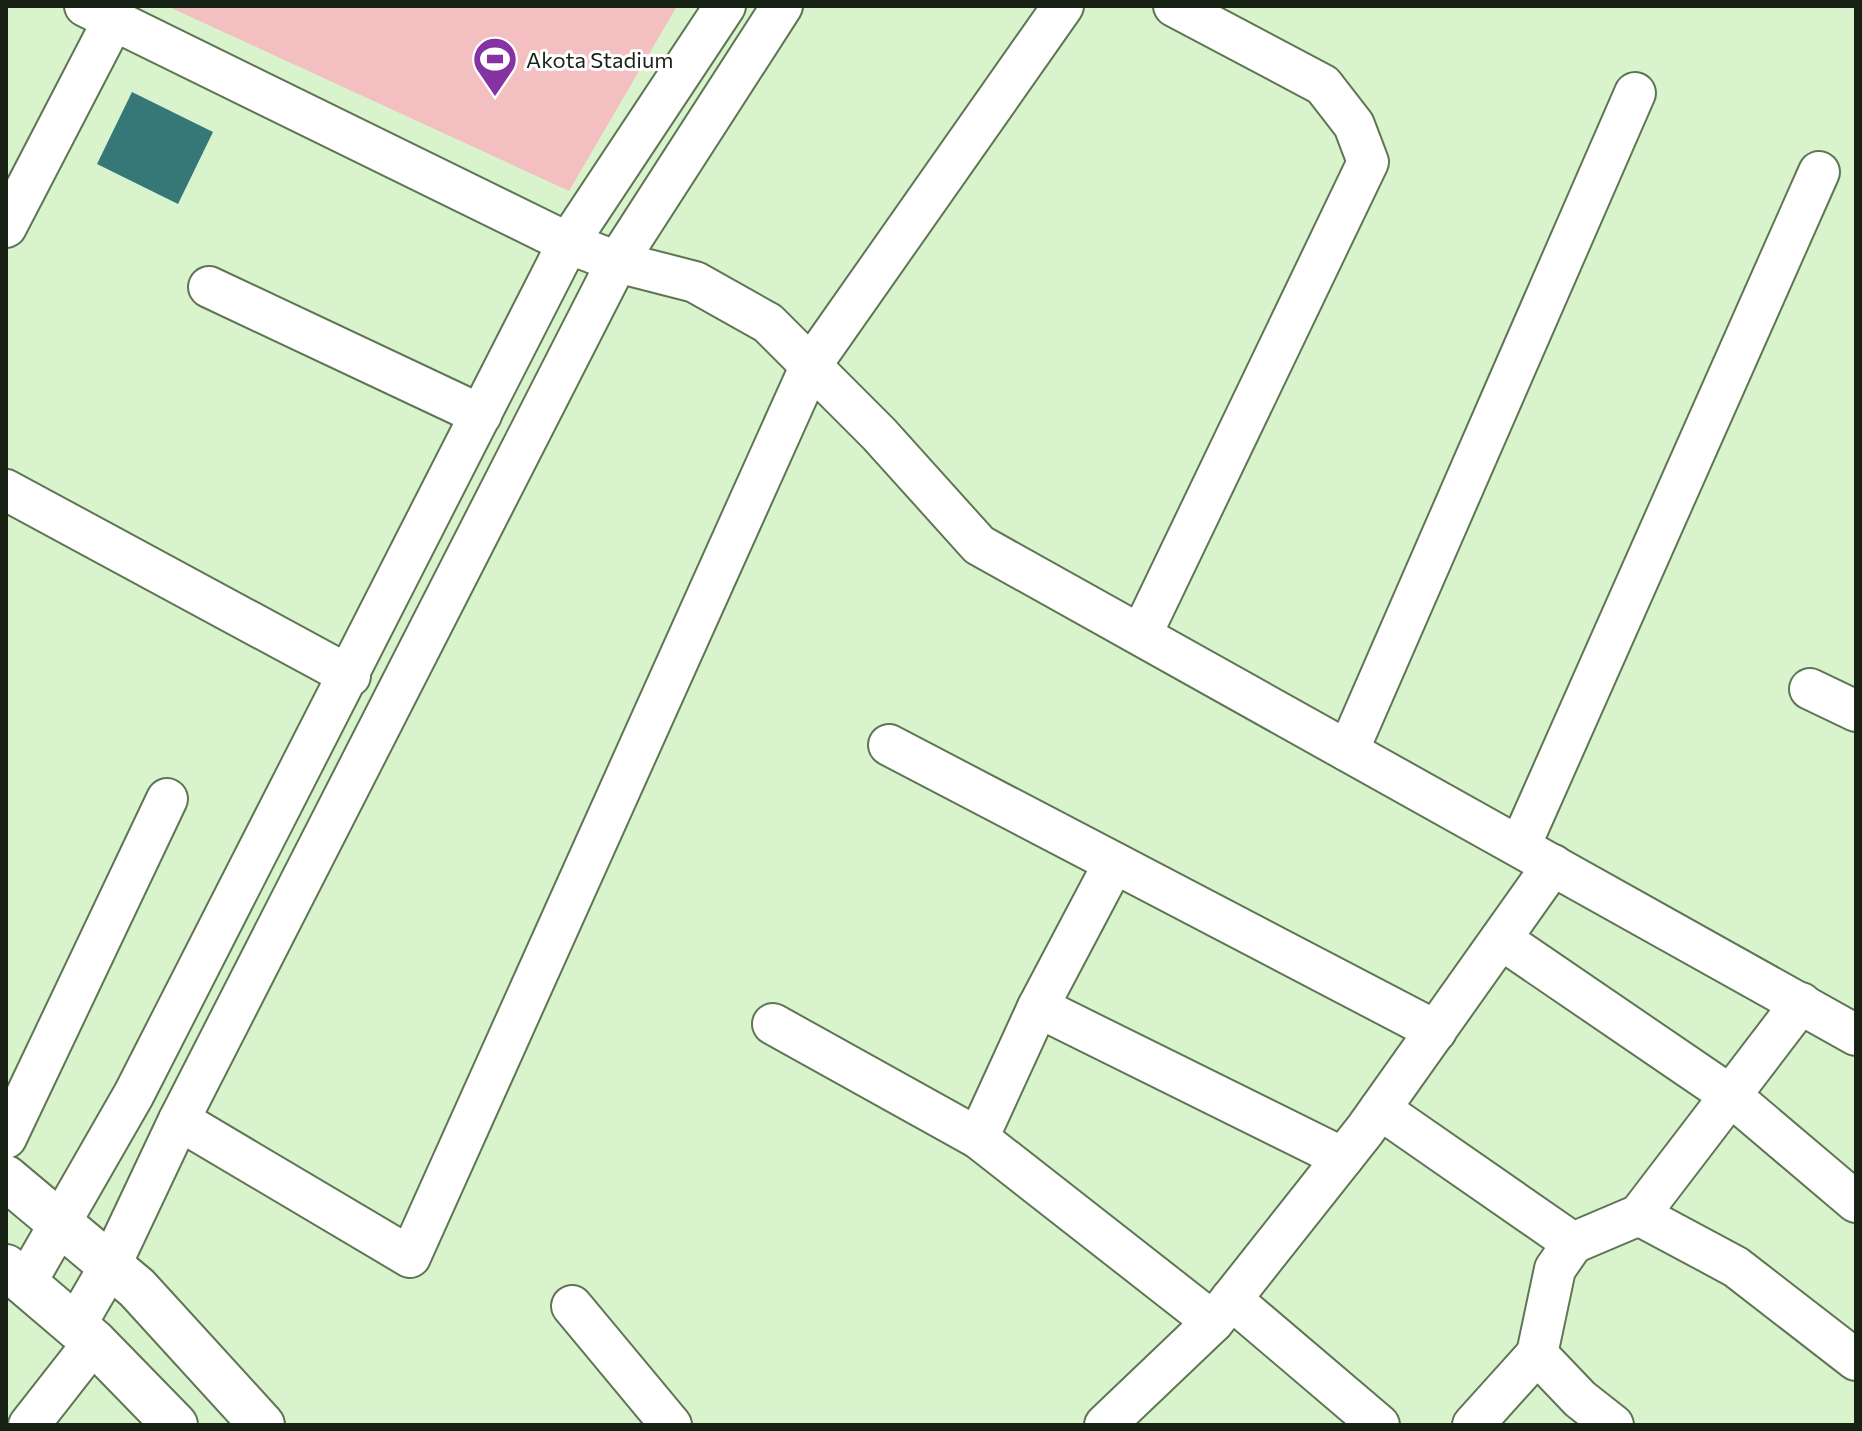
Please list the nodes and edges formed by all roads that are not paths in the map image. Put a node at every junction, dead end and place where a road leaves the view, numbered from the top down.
1 (725, 6) edge
2 (782, 6) edge
3 (1063, 6) edge
4 (1174, 6) edge
5 (100, 12) edge
6 (1635, 93) dead end
7 (1819, 172) dead end
8 (6, 227) edge
9 (568, 243) junction
10 (617, 262) junction
11 (209, 287) dead end
12 (811, 365) junction
13 (481, 415) junction
14 (6, 490) edge
15 (1141, 635) junction
16 (350, 676) junction
17 (1810, 689) dead end
18 (1856, 711) edge
19 (889, 745) dead end
20 (1348, 751) junction
21 (167, 799) dead end
22 (1537, 856) junction
23 (1114, 863) junction
24 (1501, 939) junction
25 (1801, 1003) junction
26 (1038, 1007) junction
27 (773, 1024) dead end
28 (1436, 1031) junction
29 (1856, 1035) edge
30 (1731, 1096) junction
31 (1380, 1109) junction
32 (179, 1120) junction
33 (6, 1138) edge
34 (978, 1138) junction
35 (1343, 1158) junction
36 (6, 1178) edge
37 (1856, 1202) edge
38 (1639, 1215) junction
39 (63, 1223) junction
40 (1573, 1243) junction
41 (111, 1264) junction
42 (16, 1276) edge
43 (572, 1306) dead end
44 (1222, 1310) junction
45 (85, 1334) junction
46 (1537, 1354) junction
47 (1856, 1360) edge
48 (1371, 1423) edge
49 (29, 1425) edge
50 (175, 1425) edge
51 (262, 1425) edge
52 (671, 1425) edge
53 (1105, 1425) edge
54 (1473, 1425) edge
55 (1613, 1425) edge

1 - 9 street
2 - 10 street
3 - 12 street
4 - 15 street
5 - 8 street
5 - 9 street
6 - 20 street
7 - 22 street
9 - 10 street
9 - 13 street
10 - 12 street
10 - 32 street
11 - 13 street
12 - 15 street
12 - 32 street
13 - 16 street
14 - 16 street
15 - 20 street
16 - 39 street
17 - 18 street
19 - 23 street
20 - 22 street
21 - 33 street
22 - 24 street
22 - 25 street
23 - 26 street
23 - 28 street
24 - 28 street
24 - 30 street
25 - 29 street
25 - 30 street
26 - 34 street
26 - 35 street
27 - 34 street
28 - 31 street
30 - 37 street
30 - 38 street
31 - 35 street
31 - 40 street
32 - 41 street
34 - 44 street
35 - 44 street
36 - 39 main road
38 - 40 street
38 - 47 street
39 - 41 main road
39 - 42 street
40 - 46 street
41 - 45 street
41 - 51 main road
42 - 45 main road
43 - 52 street
44 - 48 street
44 - 53 street
45 - 49 street
45 - 50 main road
46 - 54 street
46 - 55 street

